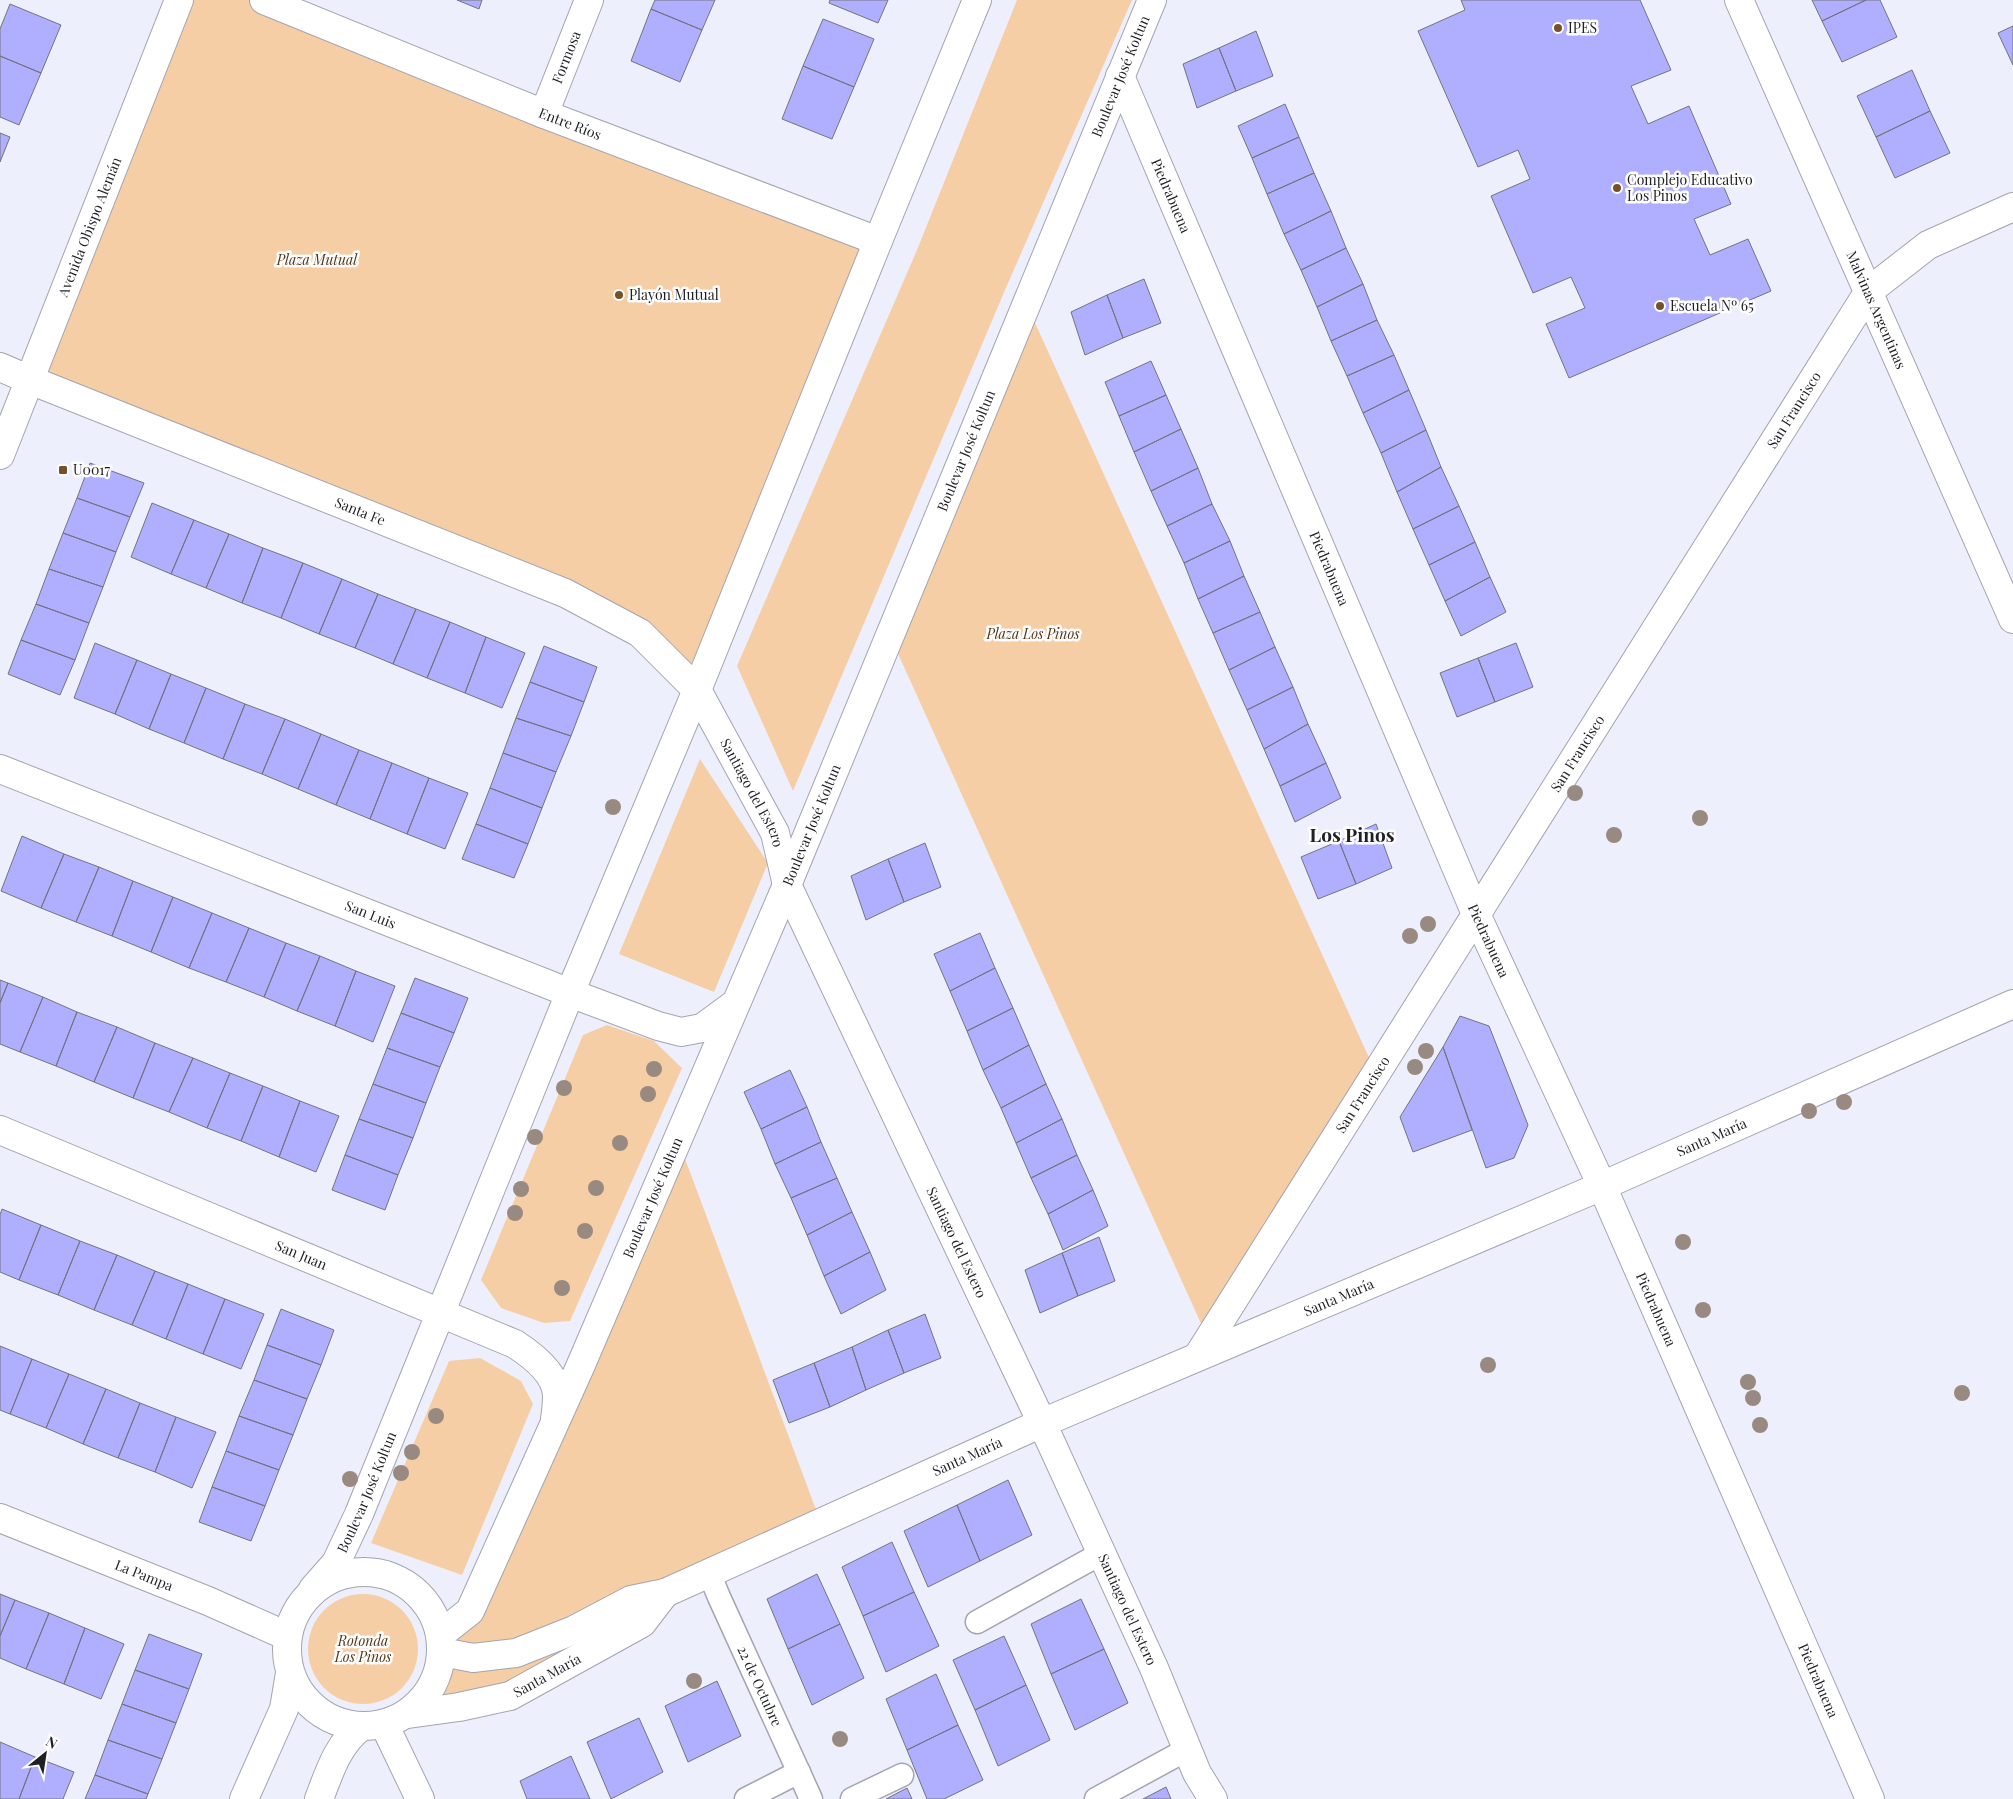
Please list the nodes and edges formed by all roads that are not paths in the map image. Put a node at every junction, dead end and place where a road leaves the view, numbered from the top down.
1 (180, 0) edge
2 (264, 0) edge
3 (589, 0) edge
4 (977, 0) edge
5 (1152, 0) edge
6 (1739, 0) edge
7 (1120, 76) junction
8 (544, 114) junction
9 (2013, 207) edge
10 (878, 241) junction
11 (1869, 292) junction
12 (0, 367) edge
13 (30, 380) junction
14 (0, 454) edge
15 (2013, 619) edge
16 (697, 690) junction
17 (0, 769) edge
18 (787, 885) junction
19 (1476, 914) junction
20 (570, 993) junction
21 (736, 1003) junction
22 (2013, 1004) edge
23 (0, 1130) edge
24 (1602, 1186) junction
25 (441, 1312) junction
26 (1198, 1356) junction
27 (555, 1421) junction
28 (1042, 1424) junction
29 (0, 1518) edge
30 (1102, 1553) junction
31 (709, 1573) junction
32 (313, 1589) junction
33 (665, 1593) junction
34 (977, 1622) dead end
35 (287, 1636) junction
36 (442, 1643) junction
37 (290, 1673) junction
38 (408, 1714) junction
39 (373, 1725) junction
40 (1188, 1749) junction
41 (799, 1772) junction
42 (902, 1776) dead end
43 (244, 1799) edge
44 (319, 1799) edge
45 (420, 1799) edge
46 (746, 1799) edge
47 (811, 1799) edge
48 (852, 1799) edge
49 (1096, 1799) edge
50 (1212, 1799) edge
51 (1870, 1799) edge

1 - 13 street, Avenida Obispo Alemán
2 - 8 street, Entre Ríos
3 - 8 street, Formosa
4 - 10 street, Boulevar José Koltun
5 - 7 street, Boulevar José Koltun
6 - 11 street, Malvinas Argentinas
7 - 18 street, Boulevar José Koltun
7 - 19 street, Piedrabuena
8 - 10 street, Entre Ríos
9 - 11 street, San Francisco
10 - 16 street, Boulevar José Koltun
11 - 15 street, Malvinas Argentinas
11 - 19 street, San Francisco
12 - 13 street, Santa Fe
13 - 14 street, Avenida Obispo Alemán
13 - 16 street, Santa Fe
16 - 18 street, Santiago del Estero
16 - 20 street, Boulevar José Koltun
17 - 20 street, San Luis
18 - 21 street, Boulevar José Koltun
18 - 28 street, Santiago del Estero
19 - 24 street, Piedrabuena
19 - 26 street, San Francisco
20 - 21 street, San Luis
20 - 25 street, Boulevar José Koltun
21 - 27 street, Boulevar José Koltun
22 - 24 street, Santa María
23 - 25 street, San Juan
24 - 26 street, Santa María
24 - 51 street, Piedrabuena
25 - 27 street, San Juan
25 - 32 street, Boulevar José Koltun
26 - 28 street, Santa María
27 - 36 street, Boulevar José Koltun
28 - 30 street, Santiago del Estero
28 - 31 street, Santa María
29 - 35 street, La Pampa
30 - 34 lane
30 - 40 street, Santiago del Estero
31 - 33 street, Santa María
31 - 41 lane, 22 de Octubre
32 - 35 street
32 - 36 street
33 - 36 street, Santa María
33 - 38 street, Santa María
35 - 37 street
36 - 38 street
37 - 39 street
37 - 43 street
38 - 39 street
39 - 44 street
39 - 45 street
40 - 49 lane
40 - 50 street, Santiago del Estero
41 - 46 lane
41 - 47 lane, 22 de Octubre
42 - 48 lane

